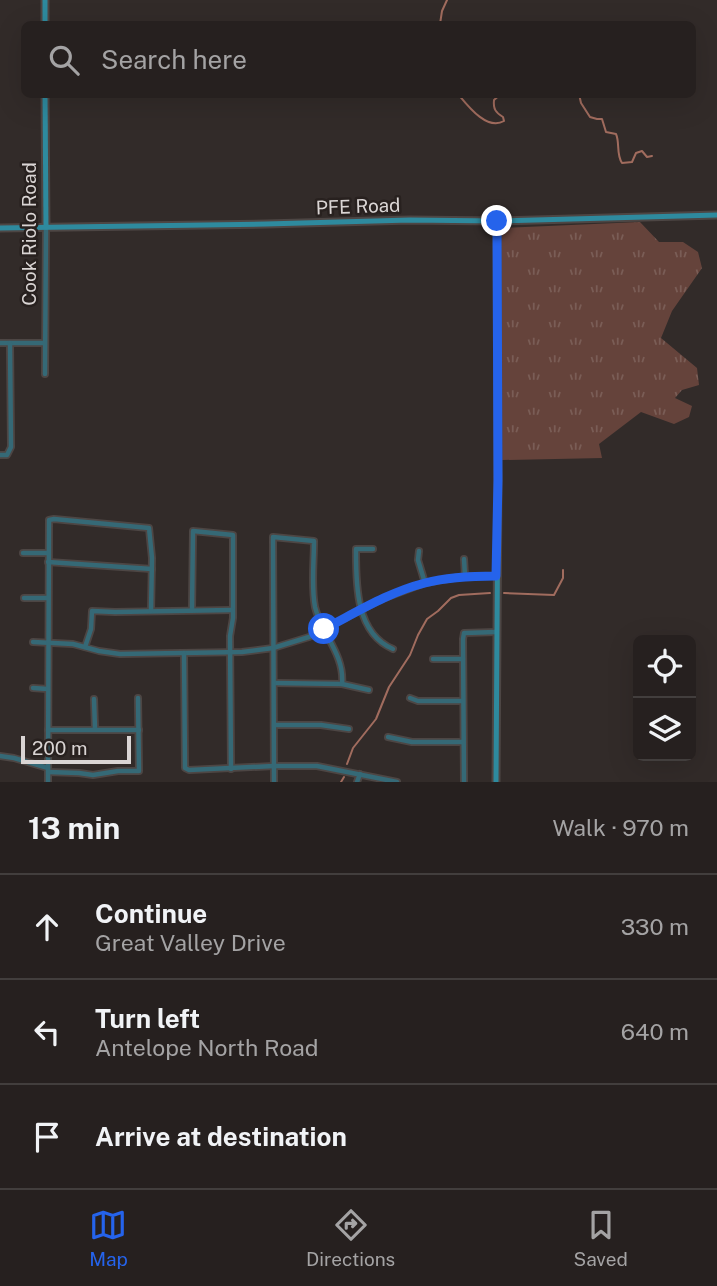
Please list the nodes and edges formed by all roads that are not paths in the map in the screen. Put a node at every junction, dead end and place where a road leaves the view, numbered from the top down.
1 (45, 0) edge
2 (45, 21) edge
3 (45, 98) edge
4 (717, 215) edge
5 (497, 221) junction
6 (46, 227) junction
7 (0, 228) edge
8 (0, 343) edge
9 (10, 343) junction
10 (44, 343) junction
11 (45, 374) dead end
12 (0, 456) edge
13 (373, 549) dead end
14 (419, 551) dead end
15 (23, 553) dead end
16 (48, 553) junction
17 (464, 559) dead end
18 (48, 562) junction
19 (152, 569) junction
20 (465, 576) junction
21 (496, 576) junction
22 (425, 583) junction
23 (24, 598) dead end
24 (48, 598) junction
25 (192, 610) junction
26 (232, 610) junction
27 (361, 610) junction
28 (151, 611) junction
29 (324, 629) junction
30 (496, 632) junction
31 (33, 642) dead end
32 (49, 643) junction
33 (85, 647) junction
34 (273, 648) junction
35 (393, 649) dead end
36 (230, 652) junction
37 (184, 653) junction
38 (433, 659) dead end
39 (463, 659) junction
40 (274, 683) junction
41 (342, 684) junction
42 (33, 688) dead end
43 (48, 689) junction
44 (369, 690) dead end
45 (138, 698) dead end
46 (410, 698) dead end
47 (94, 699) dead end
48 (463, 701) junction
49 (274, 725) junction
50 (95, 729) junction
51 (349, 729) dead end
52 (48, 730) junction
53 (139, 730) junction
54 (388, 737) dead end
55 (463, 742) junction
56 (0, 756) edge
57 (274, 766) junction
58 (231, 769) junction
59 (48, 770) junction
60 (360, 774) junction
61 (48, 782) edge
62 (274, 782) edge
63 (357, 782) edge
64 (397, 782) edge
65 (464, 782) edge
66 (496, 782) edge

1 - 2 main road
3 - 6 main road, Cook Riolo Road
4 - 5 main road, PFE Road
5 - 6 main road, PFE Road
5 - 21 main road
6 - 7 main road, PFE Road
6 - 10 street, Cook Riolo Road
8 - 9 street
9 - 10 street
9 - 12 street
10 - 11 street, Cook Riolo Road
13 - 27 street
14 - 22 street
15 - 16 street
16 - 18 street
16 - 19 street
17 - 20 street
18 - 19 street
18 - 24 street
19 - 28 street
20 - 21 street
20 - 22 street
21 - 30 main road
22 - 27 street
23 - 24 street
24 - 32 street
25 - 26 street
25 - 26 street
25 - 28 street
26 - 36 street
27 - 29 street
27 - 35 street
28 - 33 street
29 - 34 street
29 - 34 street
29 - 41 street
30 - 39 street
30 - 66 main road
31 - 32 street
32 - 33 street
32 - 43 street
33 - 37 street
34 - 36 street
34 - 40 street
36 - 37 street
36 - 58 street
37 - 58 street
38 - 39 street
39 - 48 street
40 - 41 street
40 - 49 street
41 - 44 street
42 - 43 street
43 - 52 street
45 - 53 street
46 - 48 street
47 - 50 street
48 - 55 street
49 - 51 street
49 - 57 street
50 - 52 street
50 - 53 street
52 - 59 street
53 - 59 street
54 - 55 street
55 - 65 street
56 - 59 street
57 - 58 street
57 - 60 street
57 - 62 street
59 - 61 street
60 - 63 street
60 - 64 street

